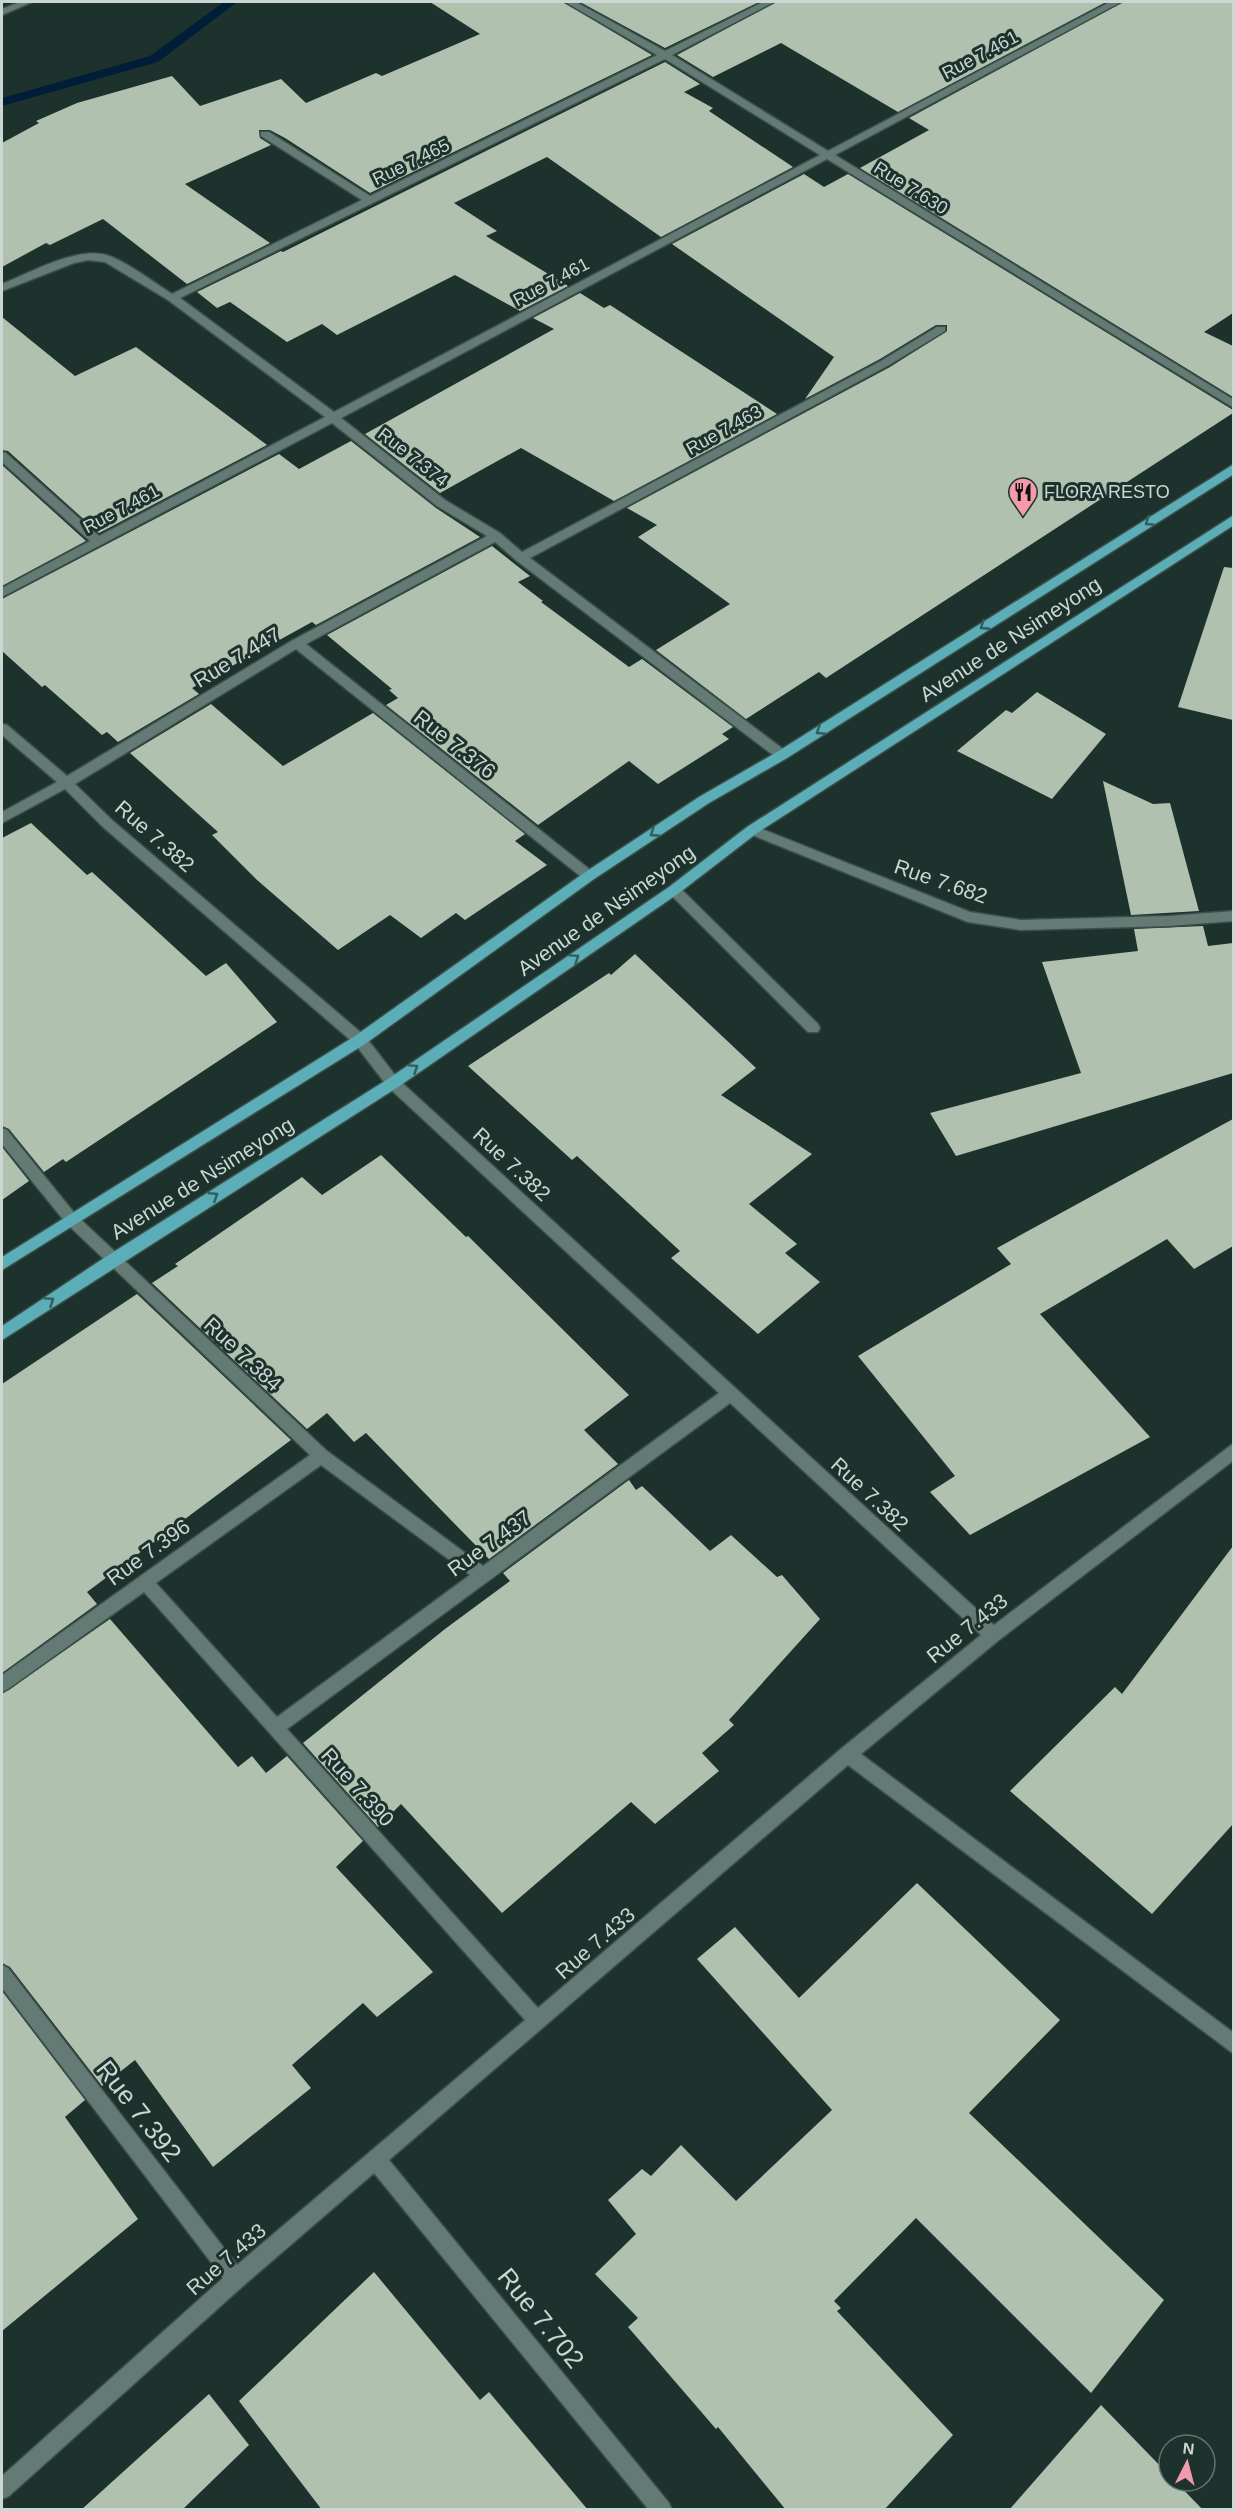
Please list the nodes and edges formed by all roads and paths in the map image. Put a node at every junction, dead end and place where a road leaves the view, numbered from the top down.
1 (27, 2) edge
2 (570, 2) edge
3 (769, 2) edge
4 (1116, 2) edge
5 (2, 12) edge
6 (665, 55) junction
7 (265, 134) dead end
8 (826, 155) junction
9 (370, 201) junction
10 (2, 288) edge
11 (172, 298) junction
12 (941, 329) dead end
13 (1233, 405) edge
14 (331, 416) junction
15 (2, 456) edge
16 (1233, 468) edge
17 (1233, 519) edge
18 (496, 537) junction
19 (97, 541) junction
20 (521, 558) junction
21 (2, 593) edge
22 (297, 643) junction
23 (2, 728) edge
24 (782, 756) junction
25 (66, 783) junction
26 (2, 818) edge
27 (752, 830) junction
28 (589, 876) junction
29 (674, 890) junction
30 (1233, 916) edge
31 (813, 1028) dead end
32 (360, 1040) junction
33 (393, 1083) junction
34 (2, 1134) edge
35 (71, 1219) junction
36 (112, 1260) junction
37 (2, 1264) edge
38 (2, 1334) edge
39 (730, 1394) junction
40 (1233, 1450) edge
41 (321, 1456) junction
42 (483, 1575) junction
43 (145, 1582) junction
44 (993, 1635) junction
45 (2, 1684) edge
46 (275, 1728) junction
47 (848, 1754) junction
48 (2, 1974) edge
49 (538, 2021) junction
50 (1233, 2044) edge
51 (377, 2161) junction
52 (237, 2279) junction
53 (2, 2489) edge
54 (662, 2510) edge

1 - 5 street
2 - 6 street, Rue 7.630
3 - 6 street, Rue 7.465
4 - 8 street, Rue 7.461
6 - 8 street, Rue 7.630
6 - 9 street, Rue 7.465
7 - 9 street
8 - 13 street, Rue 7.630
8 - 14 street, Rue 7.461
9 - 11 street, Rue 7.465
10 - 11 street, Rue 7.374
11 - 14 street, Rue 7.374
12 - 20 street, Rue 7.463
14 - 18 street, Rue 7.374
14 - 19 street, Rue 7.461
15 - 19 street
16 -> 24 main road, Avenue de Nsimeyong
17 - 27 main road, Avenue de Nsimeyong
18 - 20 street, Rue 7.374
18 - 22 street, Rue 7.447
19 - 21 street, Rue 7.461
20 - 24 street, Rue 7.374
22 - 25 street, Rue 7.447
22 - 28 street, Rue 7.376
23 - 25 street, Rue 7.382
24 -> 28 main road, Avenue de Nsimeyong
25 - 26 street, Rue 7.447
25 - 32 street, Rue 7.382
27 - 29 main road, Avenue de Nsimeyong
27 - 30 street, Rue 7.682
28 - 32 main road, Avenue de Nsimeyong
29 - 31 street
33 -> 29 main road, Avenue de Nsimeyong
32 - 33 street, Rue 7.382
32 - 35 main road, Avenue de Nsimeyong
36 -> 33 main road, Avenue de Nsimeyong
33 - 39 street, Rue 7.382
34 - 35 street, Rue 7.384
35 - 36 street, Rue 7.384
35 - 37 main road, Avenue de Nsimeyong
38 -> 36 main road, Avenue de Nsimeyong
36 - 41 street, Rue 7.384
39 - 42 street, Rue 7.437
39 - 44 street, Rue 7.382
40 - 44 street, Rue 7.433
41 - 42 street, Rue 7.384
41 - 43 street, Rue 7.396
42 - 46 street, Rue 7.437
43 - 45 street, Rue 7.396
43 - 46 street, Rue 7.390
44 - 47 street, Rue 7.433
46 - 49 street, Rue 7.390
47 - 49 street, Rue 7.433
47 - 50 street
48 - 52 street, Rue 7.392
49 - 51 street, Rue 7.433
51 - 52 street, Rue 7.433
51 - 54 street, Rue 7.702
52 - 53 street, Rue 7.433

